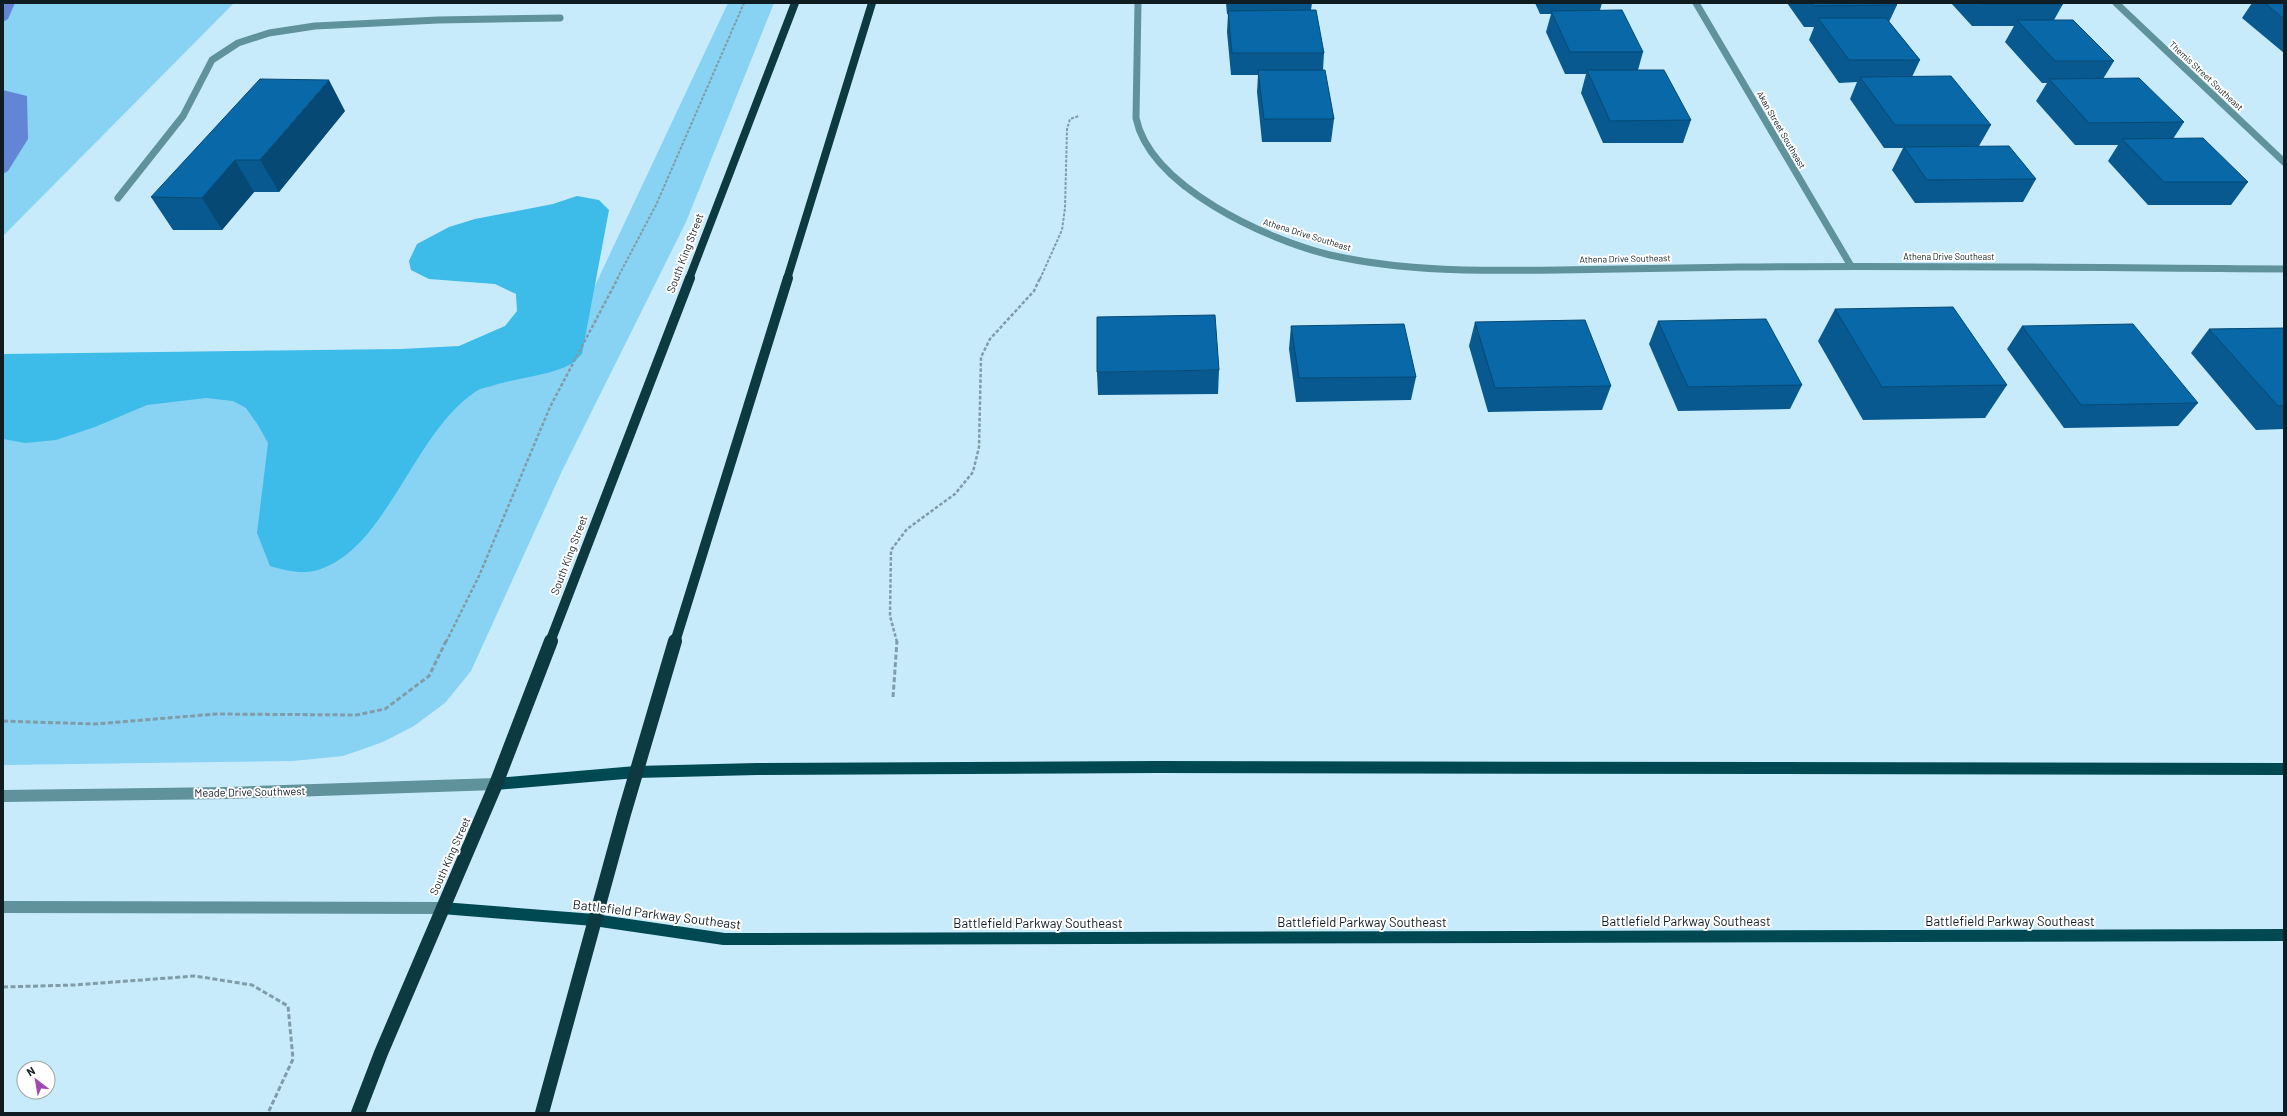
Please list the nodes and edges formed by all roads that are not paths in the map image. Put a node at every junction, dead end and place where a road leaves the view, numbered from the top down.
1 (795, 3) edge
2 (872, 3) edge
3 (1138, 3) edge
4 (1696, 3) edge
5 (2116, 3) edge
6 (560, 18) dead end
7 (2284, 162) edge
8 (118, 198) dead end
9 (1851, 266) junction
10 (2284, 269) edge
11 (2284, 769) edge
12 (636, 772) junction
13 (496, 784) junction
14 (3, 796) edge
15 (3, 908) edge
16 (442, 908) junction
17 (594, 920) junction
18 (2284, 935) edge
19 (358, 1113) edge
20 (542, 1113) edge

1 - 13 highway, South King Street
2 - 12 highway
3 - 9 street, Athena Drive Southeast
4 - 9 street, Akan Street Southeast
5 - 7 street, Themis Street Southeast
6 - 8 street
9 - 10 street, Athena Drive Southeast
11 - 12 main road
12 - 13 main road
12 - 17 highway
13 - 14 street, Meade Drive Southwest
13 - 16 highway, South King Street
15 - 16 street
16 - 17 main road, Battlefield Parkway Southeast
16 - 19 highway, South King Street
17 - 18 main road, Battlefield Parkway Southeast
17 - 20 highway

